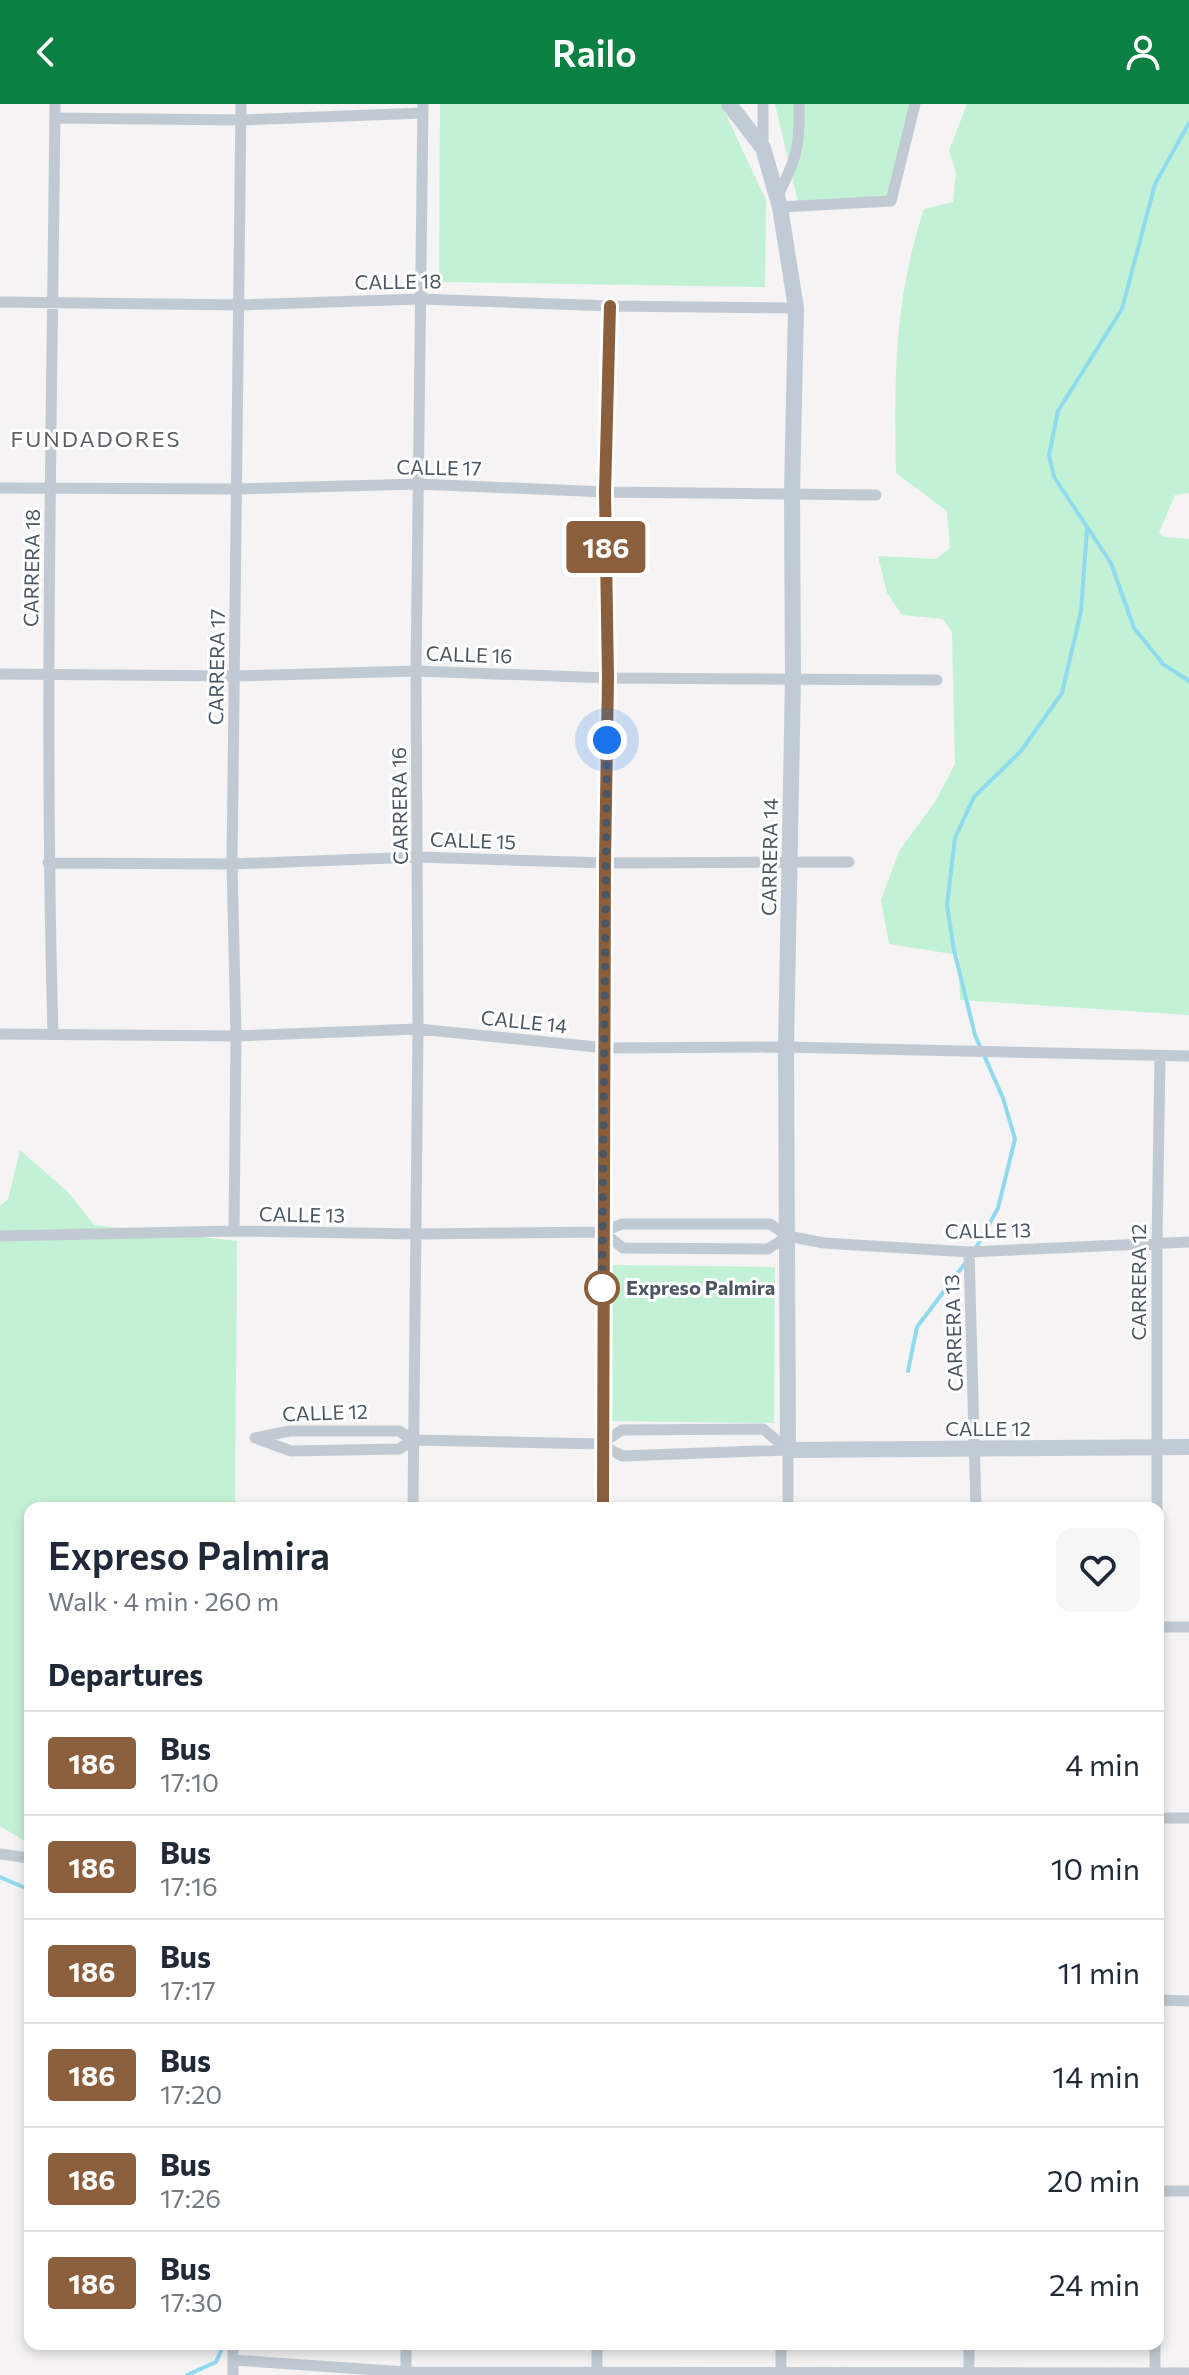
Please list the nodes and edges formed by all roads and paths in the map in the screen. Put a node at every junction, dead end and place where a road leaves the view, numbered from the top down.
1 (55, 104) edge
2 (241, 104) edge
3 (729, 104) edge
4 (763, 104) edge
5 (799, 104) edge
6 (915, 104) edge
7 (423, 108) edge
8 (55, 118) junction
9 (242, 120) junction
10 (763, 148) junction
11 (779, 202) junction
12 (421, 299) junction
13 (0, 302) edge
14 (53, 302) junction
15 (241, 305) junction
16 (610, 306) junction
17 (796, 308) junction
18 (418, 484) junction
19 (52, 487) junction
20 (0, 488) edge
21 (238, 489) junction
22 (605, 492) junction
23 (792, 493) junction
24 (876, 495) dead end
25 (416, 671) junction
26 (0, 674) edge
27 (49, 675) junction
28 (235, 676) junction
29 (608, 678) junction
30 (793, 679) junction
31 (937, 680) dead end
32 (418, 857) junction
33 (790, 862) junction
34 (849, 862) dead end
35 (48, 863) junction
36 (605, 863) junction
37 (232, 864) junction
38 (418, 1029) junction
39 (53, 1033) junction
40 (0, 1034) edge
41 (236, 1036) junction
42 (786, 1047) junction
43 (606, 1048) junction
44 (1160, 1056) junction
45 (1189, 1056) edge
46 (234, 1231) junction
47 (603, 1232) junction
48 (415, 1234) junction
49 (0, 1236) edge
50 (788, 1236) junction
51 (1189, 1242) edge
52 (1157, 1243) junction
53 (969, 1252) junction
54 (413, 1440) junction
55 (601, 1444) junction
56 (1157, 1447) junction
57 (1189, 1447) edge
58 (976, 1449) junction
59 (788, 1450) junction
60 (413, 1502) edge
61 (603, 1502) edge
62 (788, 1502) edge
63 (976, 1502) edge
64 (1157, 1502) edge
65 (1164, 1627) edge
66 (1189, 1627) edge
67 (1164, 1818) edge
68 (1189, 1818) edge
69 (0, 1854) edge
70 (24, 1857) edge
71 (1164, 2000) edge
72 (1189, 2001) edge
73 (1164, 2191) edge
74 (1189, 2191) edge
75 (233, 2350) edge
76 (406, 2350) edge
77 (597, 2350) edge
78 (781, 2350) edge
79 (969, 2350) edge
80 (1155, 2350) edge
81 (233, 2360) junction
82 (406, 2373) edge
83 (781, 2373) edge
84 (969, 2373) edge
85 (1189, 2373) edge
86 (597, 2374) edge
87 (1155, 2374) edge
88 (233, 2375) edge

1 - 8 street, CARRERA 18
2 - 9 street, CARRERA 17
3 - 10 main road
4 - 10 street
5 - 11 street
6 - 11 street
7 - 9 street
7 - 12 street, CARRERA 16
8 - 9 street
8 - 14 street, CARRERA 18
9 - 15 street, CARRERA 17
10 - 11 main road, CARRERA 14
11 - 17 main road, CARRERA 14
12 - 15 street, CALLE 18
12 - 16 street, CALLE 18
12 - 18 street, CARRERA 16
13 - 14 street, CALLE 18
14 - 15 street, CALLE 18
14 - 19 street, CARRERA 18
15 - 21 street, CARRERA 17
16 - 17 street, CALLE 18
16 - 22 street
17 - 23 main road, CARRERA 14
18 - 21 street, CALLE 17
18 - 22 street, CALLE 17
18 - 25 street, CARRERA 16
19 - 20 street, CALLE 17
19 - 21 street, CALLE 17
19 - 27 street, CARRERA 18
21 - 28 street, CARRERA 17
22 - 23 street, CALLE 17
22 - 29 street
23 - 24 street, CALLE 17
23 - 30 main road, CARRERA 14
25 - 28 street, CALLE 16
25 - 29 street, CALLE 16
25 - 32 street, CARRERA 16
26 - 27 street, CALLE 16
27 - 28 street, CALLE 16
27 - 35 street, CARRERA 18
28 - 37 street, CARRERA 17
29 - 30 street, CALLE 16
29 - 36 street
30 - 31 street, CALLE 16
30 - 33 main road, CARRERA 14
32 - 36 street, CALLE 15
32 - 37 street, CALLE 15
32 - 38 street, CARRERA 16
33 - 34 street, CALLE 15
33 - 36 street, CALLE 15
33 - 42 main road, CARRERA 14
35 - 37 street, CALLE 15
35 - 39 street, CARRERA 18
36 - 43 street
37 - 41 street, CARRERA 17
38 - 41 street, CALLE 14
38 - 43 street, CALLE 14
38 - 48 street, CARRERA 16
39 - 40 street, CALLE 14
39 - 41 street, CALLE 14
41 - 46 street, CARRERA 17
42 - 43 street, CALLE 14
42 - 44 street, CALLE 14
42 - 50 main road, CARRERA 14
43 - 47 street
44 - 45 street, CALLE 14
44 - 52 street, CARRERA 12
46 - 48 street, CALLE 13
46 - 49 street, CALLE 13
47 - 48 street, CALLE 13
47 - 50 street, CALLE 13
47 - 50 street, CALLE 13
47 - 55 street
48 - 54 street, CARRERA 16
50 - 53 street, CALLE 13
50 - 59 main road, CARRERA 14
51 - 52 street, CALLE 13
52 - 53 street, CALLE 13
52 - 56 street, CARRERA 12
53 - 58 street, CARRERA 13
54 - 54 street, CALLE 12
54 - 55 street, CALLE 12
54 - 60 street, CARRERA 16
55 - 59 street, CALLE 12
55 - 59 street, CALLE 12
55 - 61 street
56 - 57 main road, CALLE 12
56 - 58 main road, CALLE 12
56 - 64 street, CARRERA 12
58 - 59 main road, CALLE 12
58 - 63 street, CARRERA 13
59 - 62 street, CARRERA 14
65 - 66 street
67 - 68 street
69 - 70 street
71 - 72 street
73 - 74 street
75 - 81 street
76 - 82 street
77 - 86 street
78 - 83 street
79 - 84 street
80 - 87 street
81 - 82 street
81 - 88 street
82 - 86 street
83 - 84 street
83 - 86 street
84 - 87 street
85 - 87 street

